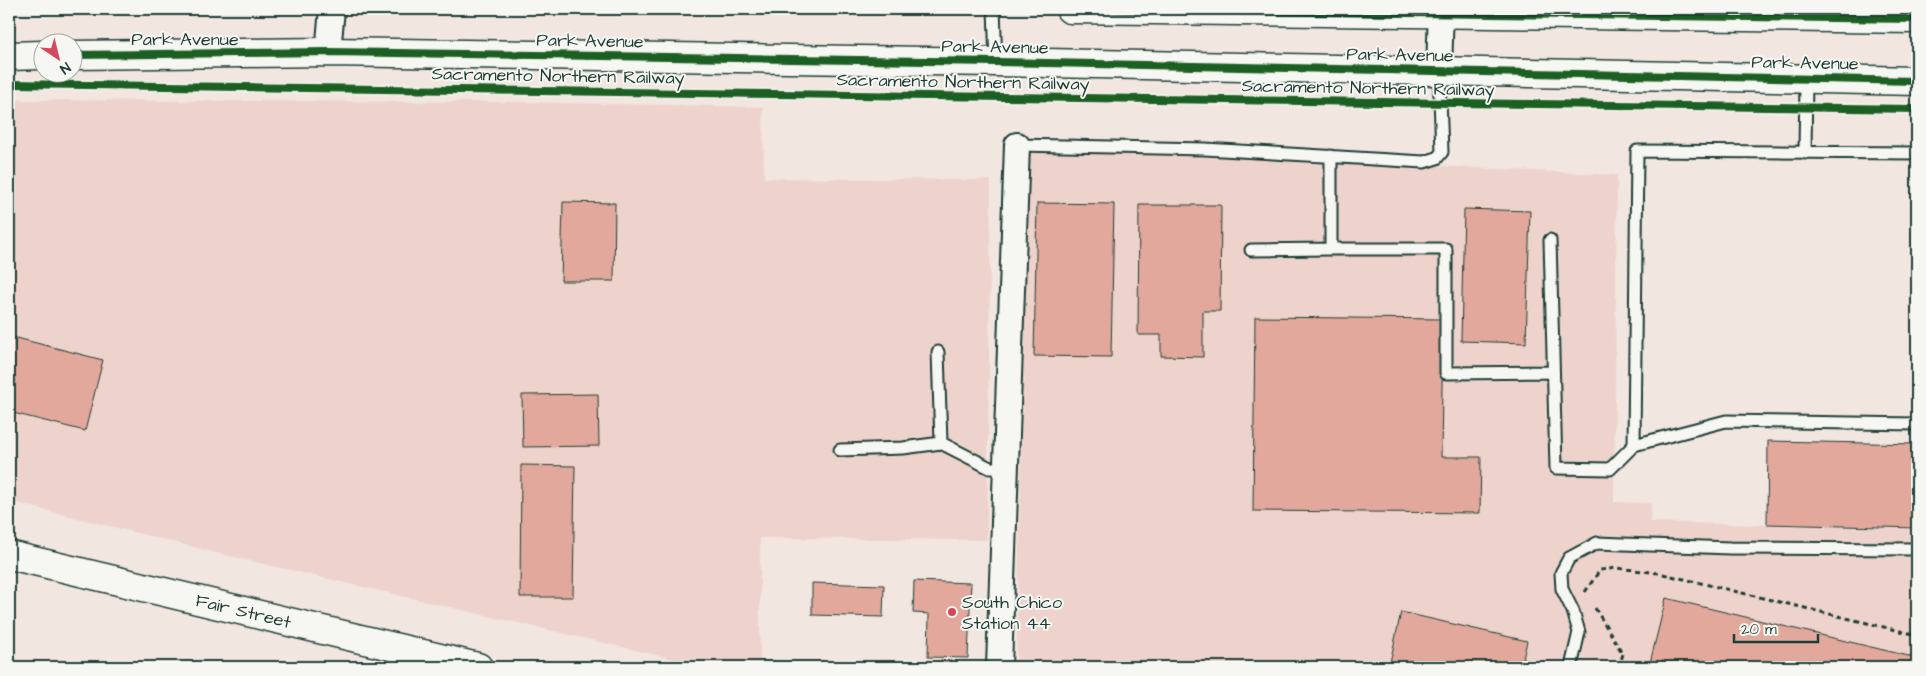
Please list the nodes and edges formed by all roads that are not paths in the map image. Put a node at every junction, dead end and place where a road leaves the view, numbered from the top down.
1 (332, 9) edge
2 (994, 9) edge
3 (1070, 9) edge
4 (1440, 11) edge
5 (1917, 19) edge
6 (328, 52) junction
7 (82, 55) edge
8 (9, 56) edge
9 (32, 56) edge
10 (996, 62) junction
11 (1439, 71) junction
12 (1806, 78) junction
13 (1917, 80) edge
14 (1017, 145) joint
15 (1805, 153) junction
16 (1917, 153) edge
17 (1331, 156) junction
18 (1550, 240) dead end
19 (1331, 249) junction
20 (1252, 250) dead end
21 (938, 352) dead end
22 (1553, 372) junction
23 (1917, 424) edge
24 (941, 442) junction
25 (1634, 444) junction
26 (840, 450) dead end
27 (1006, 468) junction
28 (1917, 549) edge
29 (9, 555) edge
30 (478, 667) edge
31 (999, 667) edge
32 (1571, 667) edge

1 - 6 street
2 - 10 lane
3 - 4 main road
4 - 5 main road
4 - 11 street
6 - 7 main road, Park Avenue
6 - 10 main road, Park Avenue
8 - 9 main road
10 - 11 main road, Park Avenue
11 - 12 main road, Park Avenue
11 - 17 lane
12 - 13 main road, Park Avenue
12 - 15 lane
14 - 17 lane
14 - 27 street
15 - 16 lane
15 - 25 lane
17 - 19 lane
18 - 22 lane
19 - 20 lane
19 - 22 lane
21 - 24 lane
22 - 25 lane
23 - 25 lane
24 - 26 lane
24 - 27 lane
27 - 31 street
28 - 32 lane
29 - 30 main road, Fair Street

